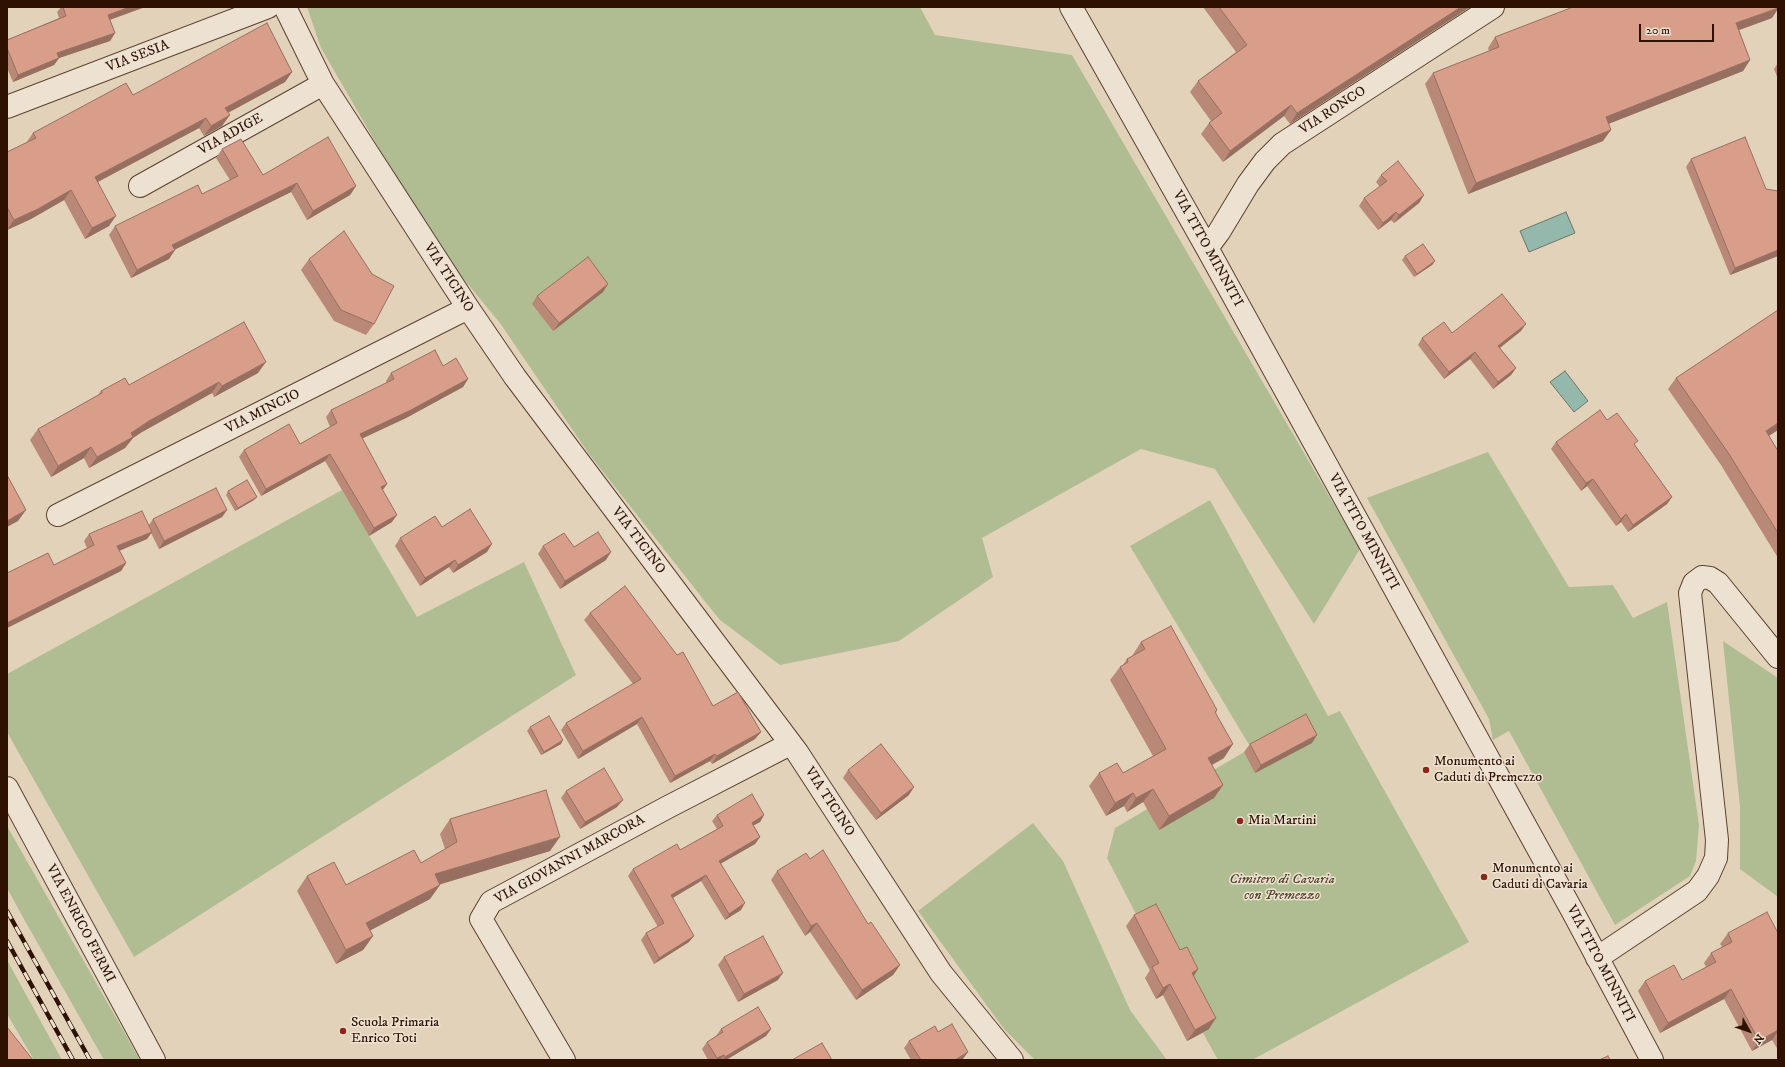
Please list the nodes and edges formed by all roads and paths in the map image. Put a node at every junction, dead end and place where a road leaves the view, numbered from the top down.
1 (268, 7) edge
2 (284, 7) edge
3 (1071, 7) edge
4 (1493, 7) edge
5 (323, 84) junction
6 (7, 107) edge
7 (140, 186) dead end
8 (1206, 248) junction
9 (468, 308) junction
10 (58, 516) dead end
11 (1778, 658) edge
12 (790, 744) junction
13 (7, 788) edge
14 (1598, 958) junction
15 (154, 1060) edge
16 (564, 1060) edge
17 (1012, 1060) edge
18 (1652, 1060) edge

1 - 6 street, VIA SESIA
2 - 5 street, VIA TICINO
3 - 8 street, VIA TITO MINNITI
4 - 8 street, VIA RONCO
5 - 7 street, VIA ADIGE
5 - 9 street, VIA TICINO
8 - 14 street, VIA TITO MINNITI
9 - 10 street, VIA MINCIO
9 - 12 street, VIA TICINO
11 - 14 street
12 - 16 street, VIA GIOVANNI MARCORA
12 - 17 street, VIA TICINO
13 - 15 street, VIA ENRICO FERMI
14 - 18 street, VIA TITO MINNITI

